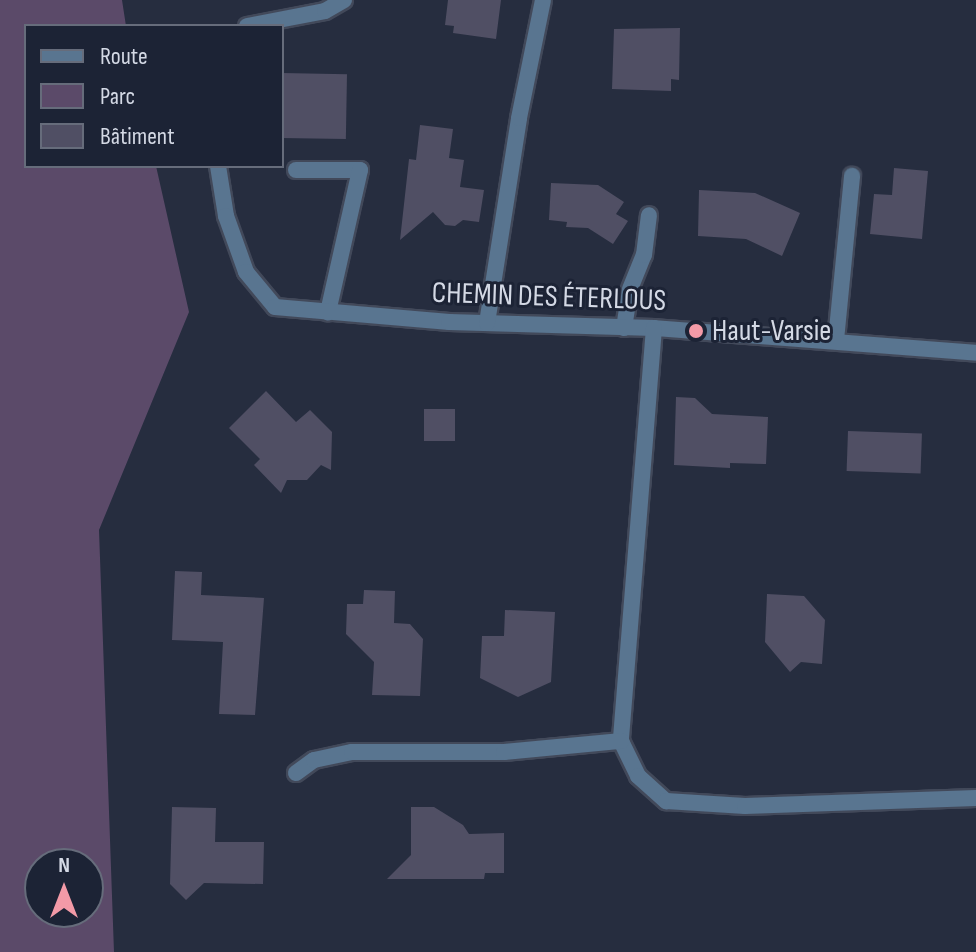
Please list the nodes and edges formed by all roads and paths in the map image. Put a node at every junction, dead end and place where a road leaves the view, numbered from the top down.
1 (344, 0) edge
2 (543, 0) edge
3 (257, 24) edge
4 (218, 168) edge
5 (296, 170) dead end
6 (852, 176) dead end
7 (649, 215) dead end
8 (328, 312) junction
9 (487, 323) junction
10 (624, 328) junction
11 (654, 328) junction
12 (836, 340) junction
13 (976, 353) edge
14 (621, 741) junction
15 (296, 773) dead end
16 (976, 798) edge

1 - 3 street
2 - 9 street
4 - 8 street, CHEMIN DES ÉTERLOUS
5 - 8 street
6 - 12 street
7 - 10 street
8 - 9 street, CHEMIN DES ÉTERLOUS
9 - 10 street, CHEMIN DES ÉTERLOUS
10 - 11 street, CHEMIN DES ÉTERLOUS
11 - 12 street, CHEMIN DES ÉTERLOUS
11 - 14 street
12 - 13 street, CHEMIN DES ÉTERLOUS
14 - 15 street
14 - 16 street

